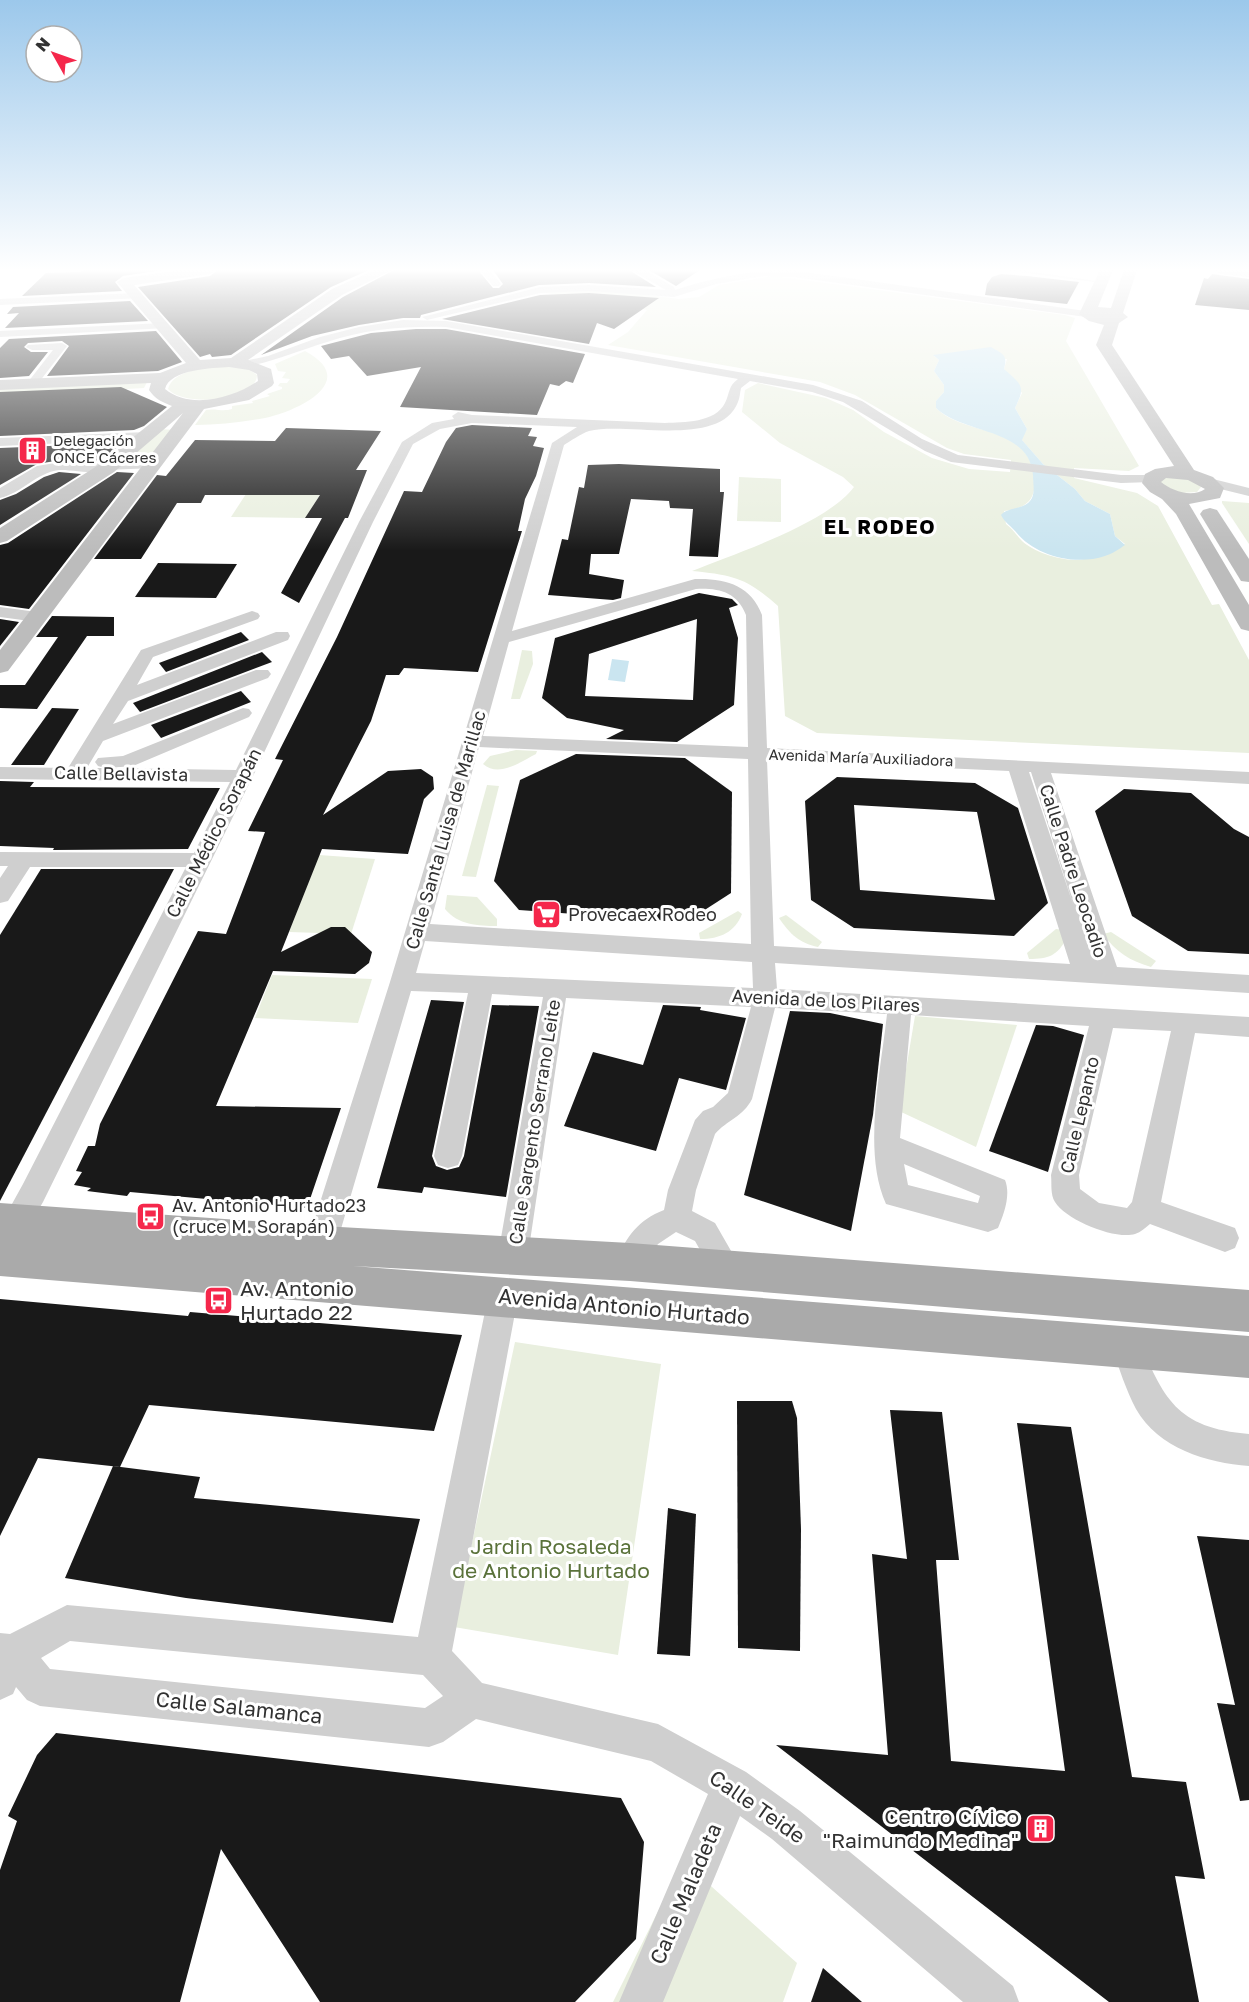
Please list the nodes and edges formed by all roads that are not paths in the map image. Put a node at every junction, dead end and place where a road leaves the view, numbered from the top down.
1 (48, 363) edge
2 (230, 363) edge
3 (251, 363) edge
4 (667, 363) edge
5 (1116, 363) edge
6 (266, 364) joint
7 (196, 365) joint
8 (715, 372) junction
9 (747, 378) junction
10 (32, 384) junction
11 (160, 384) junction
12 (0, 385) edge
13 (734, 393) junction
14 (0, 398) edge
15 (192, 404) junction
16 (472, 419) junction
17 (502, 420) junction
18 (622, 425) junction
19 (147, 436) junction
20 (0, 442) edge
21 (408, 442) junction
22 (558, 443) junction
23 (152, 467) junction
24 (107, 468) junction
25 (1187, 473) junction
26 (1159, 479) junction
27 (1209, 491) junction
28 (1249, 492) edge
29 (0, 494) edge
30 (0, 537) edge
31 (1249, 576) edge
32 (0, 612) edge
33 (252, 616) dead end
34 (37, 617) junction
35 (1249, 624) edge
36 (282, 636) dead end
37 (502, 639) junction
38 (0, 666) edge
39 (262, 674) dead end
40 (121, 697) junction
41 (243, 714) dead end
42 (95, 738) junction
43 (472, 741) junction
44 (758, 754) junction
45 (1017, 765) junction
46 (1039, 766) junction
47 (77, 768) junction
48 (0, 773) edge
49 (243, 776) junction
50 (1249, 777) edge
51 (0, 859) edge
52 (24, 859) junction
53 (200, 860) junction
54 (0, 895) edge
55 (417, 932) junction
56 (763, 954) junction
57 (1096, 975) junction
58 (402, 982) junction
59 (482, 984) junction
60 (1249, 984) edge
61 (556, 988) junction
62 (766, 998) junction
63 (900, 1005) junction
64 (1103, 1017) junction
65 (1185, 1023) junction
66 (1249, 1028) edge
67 (886, 1145) dead end
68 (448, 1156) dead end
69 (1145, 1209) junction
70 (677, 1218) junction
71 (5, 1233) edge
72 (1225, 1238) dead end
73 (513, 1255) junction
74 (630, 1262) junction
75 (316, 1263) junction
76 (728, 1270) junction
77 (502, 1297) junction
78 (1249, 1311) edge
79 (1127, 1348) junction
80 (1249, 1357) edge
81 (1249, 1450) edge
82 (432, 1657) junction
83 (4, 1662) edge
84 (472, 1699) junction
85 (732, 1786) junction
86 (641, 2002) edge
87 (997, 2002) edge

1 - 10 street
2 - 7 main road
3 - 6 main road
4 - 8 street
5 - 25 main road
6 - 15 main road
7 - 11 main road
8 - 9 street
8 - 13 street
9 - 13 street
9 - 26 street
10 - 11 main road
10 - 12 main road
11 - 14 main road
11 - 15 main road
13 - 18 street
15 - 19 main road
15 - 23 main road
16 - 17 street
16 - 21 street
16 - 21 street, Calle Médico Sorapán
17 - 18 street
17 - 22 street
18 - 22 street
19 - 20 street
19 - 24 main road
21 - 49 street, Calle Médico Sorapán
22 - 37 street, Calle Santa Luisa de Marillac
23 - 24 lane
23 - 34 main road
24 - 29 street
24 - 30 main road
25 - 26 main road
25 - 27 main road
26 - 27 main road
26 - 35 main road
27 - 28 street
27 - 31 main road
32 - 34 street
33 - 40 street
34 - 38 main road
36 - 40 street
37 - 43 street, Calle Santa Luisa de Marillac
37 - 44 street
39 - 42 street
40 - 42 street
41 - 47 street
42 - 47 street
43 - 44 street, Avenida María Auxiliadora
43 - 55 street, Calle Santa Luisa de Marillac
44 - 45 street, Avenida María Auxiliadora
44 - 56 street
45 - 46 street, Avenida María Auxiliadora
45 - 57 street, Calle Padre Leocadio
46 - 50 street, Avenida María Auxiliadora
46 - 57 street, Calle Padre Leocadio
47 - 48 street, Calle Bellavista
47 - 49 street, Calle Bellavista
49 - 53 street, Calle Médico Sorapán
51 - 52 street
52 - 53 street
52 - 54 street
53 - 71 street, Calle Médico Sorapán
55 - 56 street
55 - 58 street, Calle Santa Luisa de Marillac
56 - 57 street
56 - 62 street
57 - 60 street
58 - 59 street, Avenida de los Pilares
58 - 75 street, Calle Santa Luisa de Marillac
59 - 61 street, Avenida de los Pilares
59 - 68 street
61 - 62 street, Avenida de los Pilares
61 - 73 street, Calle Sargento Serrano Leite
62 - 63 street, Avenida de los Pilares
62 - 70 street
63 - 64 street, Avenida de los Pilares
63 - 67 street
64 - 65 street, Avenida de los Pilares
64 - 69 street, Calle Lepanto
65 - 66 street, Avenida de los Pilares
65 - 69 street
69 - 72 street
70 - 74 street
70 - 76 street
71 - 75 main road, Avenida Antonio Hurtado
73 - 74 main road, Avenida Antonio Hurtado
73 - 75 main road, Avenida Antonio Hurtado
74 - 76 main road, Avenida Antonio Hurtado
75 - 77 main road, Avenida Antonio Hurtado
76 - 78 main road, Avenida Antonio Hurtado
77 - 79 main road, Avenida Antonio Hurtado
77 - 82 street
79 - 80 main road, Avenida Antonio Hurtado
79 - 81 street
82 - 83 street, Calle Salamanca
82 - 84 street
83 - 84 street, Calle Salamanca
84 - 85 street, Calle Teide
85 - 86 street, Calle Maladeta
85 - 87 street, Calle Teide

